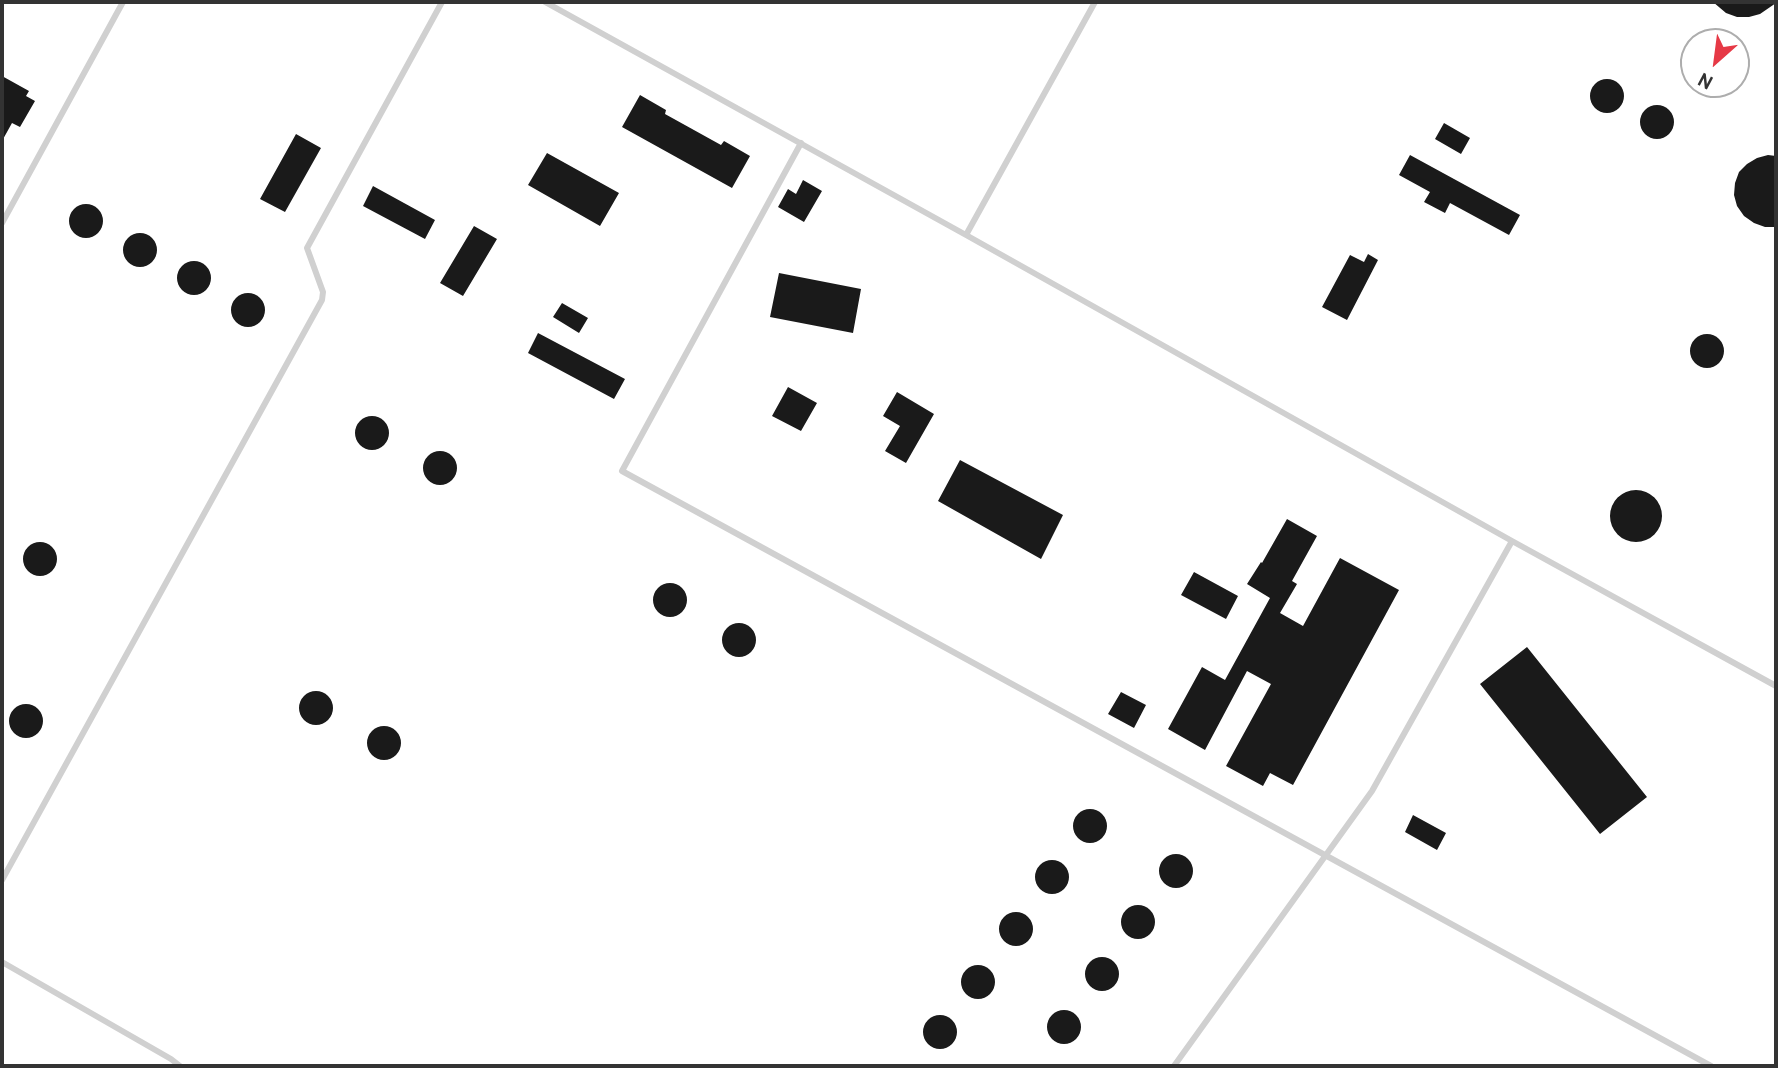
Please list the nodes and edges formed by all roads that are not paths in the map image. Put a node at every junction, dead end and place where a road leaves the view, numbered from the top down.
1 (123, 2) edge
2 (442, 2) edge
3 (545, 2) edge
4 (1095, 2) edge
5 (801, 143) junction
6 (2, 223) edge
7 (966, 235) junction
8 (1513, 541) junction
9 (1776, 686) edge
10 (1325, 855) junction
11 (2, 880) edge
12 (2, 962) edge
13 (180, 1066) edge
14 (1174, 1066) edge
15 (1711, 1066) edge

1 - 6 lane
2 - 11 lane
3 - 5 lane
4 - 7 lane
5 - 7 lane
5 - 10 lane
7 - 8 lane
8 - 9 lane
8 - 10 lane
10 - 14 lane
10 - 15 lane
12 - 13 lane

